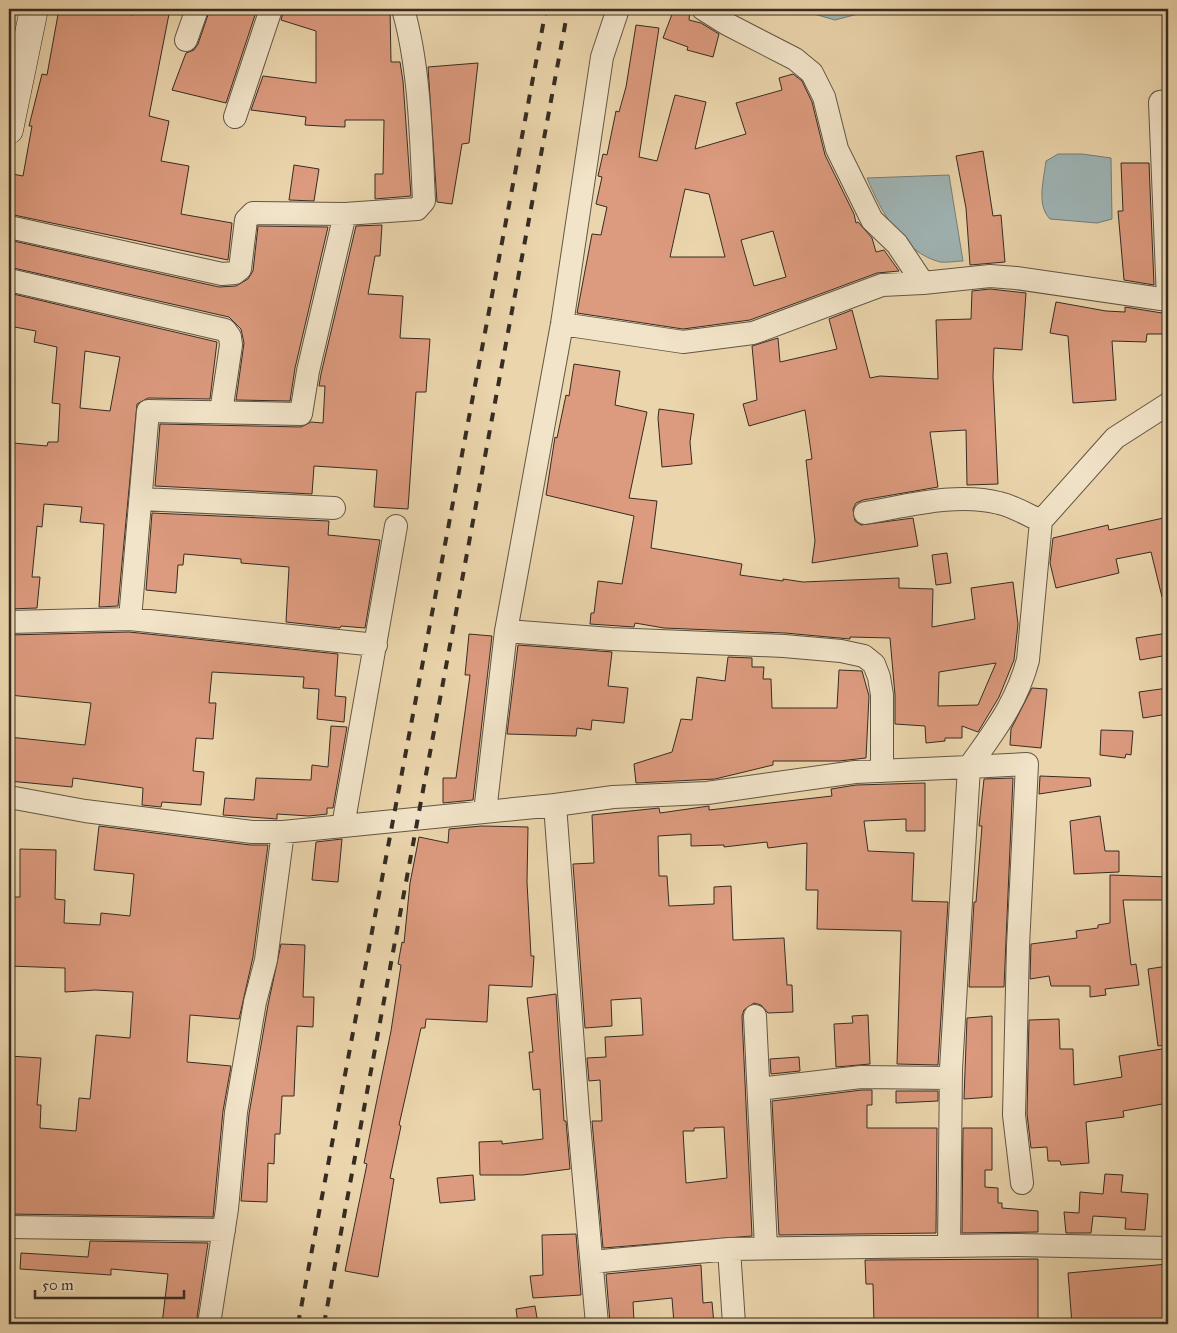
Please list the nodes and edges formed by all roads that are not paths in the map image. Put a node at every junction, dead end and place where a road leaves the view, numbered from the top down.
1 (34, 9) edge
2 (197, 9) edge
3 (271, 9) edge
4 (403, 9) edge
5 (618, 9) edge
6 (704, 9) edge
7 (186, 40) dead end
8 (1168, 101) edge
9 (235, 117) dead end
10 (9, 130) edge
11 (345, 214) junction
12 (9, 227) edge
13 (9, 280) edge
14 (923, 284) junction
15 (1168, 300) edge
16 (562, 324) junction
17 (1168, 404) edge
18 (221, 412) junction
19 (141, 499) junction
20 (334, 508) dead end
21 (865, 513) dead end
22 (1041, 521) junction
23 (396, 526) dead end
24 (130, 619) junction
25 (9, 622) edge
26 (506, 631) junction
27 (376, 645) junction
28 (969, 767) junction
29 (882, 771) junction
30 (9, 797) edge
31 (555, 805) junction
32 (485, 812) junction
33 (343, 826) junction
34 (283, 832) junction
35 (755, 1016) dead end
36 (950, 1078) junction
37 (759, 1089) junction
38 (1022, 1183) dead end
39 (9, 1227) edge
40 (224, 1230) junction
41 (949, 1246) junction
42 (766, 1248) junction
43 (1168, 1248) edge
44 (729, 1249) junction
45 (592, 1262) junction
46 (208, 1324) edge
47 (597, 1324) edge
48 (734, 1324) edge

1 - 10 street
2 - 7 street
3 - 9 street
4 - 11 street
5 - 16 street
6 - 14 street
8 - 15 street
11 - 12 street
11 - 18 street
13 - 18 street
14 - 15 street
14 - 16 street
16 - 26 street
17 - 22 street
18 - 19 street
19 - 20 street
19 - 24 street
21 - 22 street
22 - 28 street
23 - 27 street
24 - 25 street
24 - 27 street
26 - 29 street
26 - 32 street
27 - 33 street
28 - 29 street
28 - 36 street
28 - 38 street
29 - 31 street
30 - 34 street
31 - 32 street
31 - 45 street
32 - 33 street
33 - 34 street
34 - 40 street
35 - 37 street
36 - 37 street
36 - 41 street
37 - 42 street
39 - 40 street
40 - 46 street
41 - 42 street
41 - 43 street
42 - 44 street
44 - 45 street
44 - 48 street
45 - 47 street

